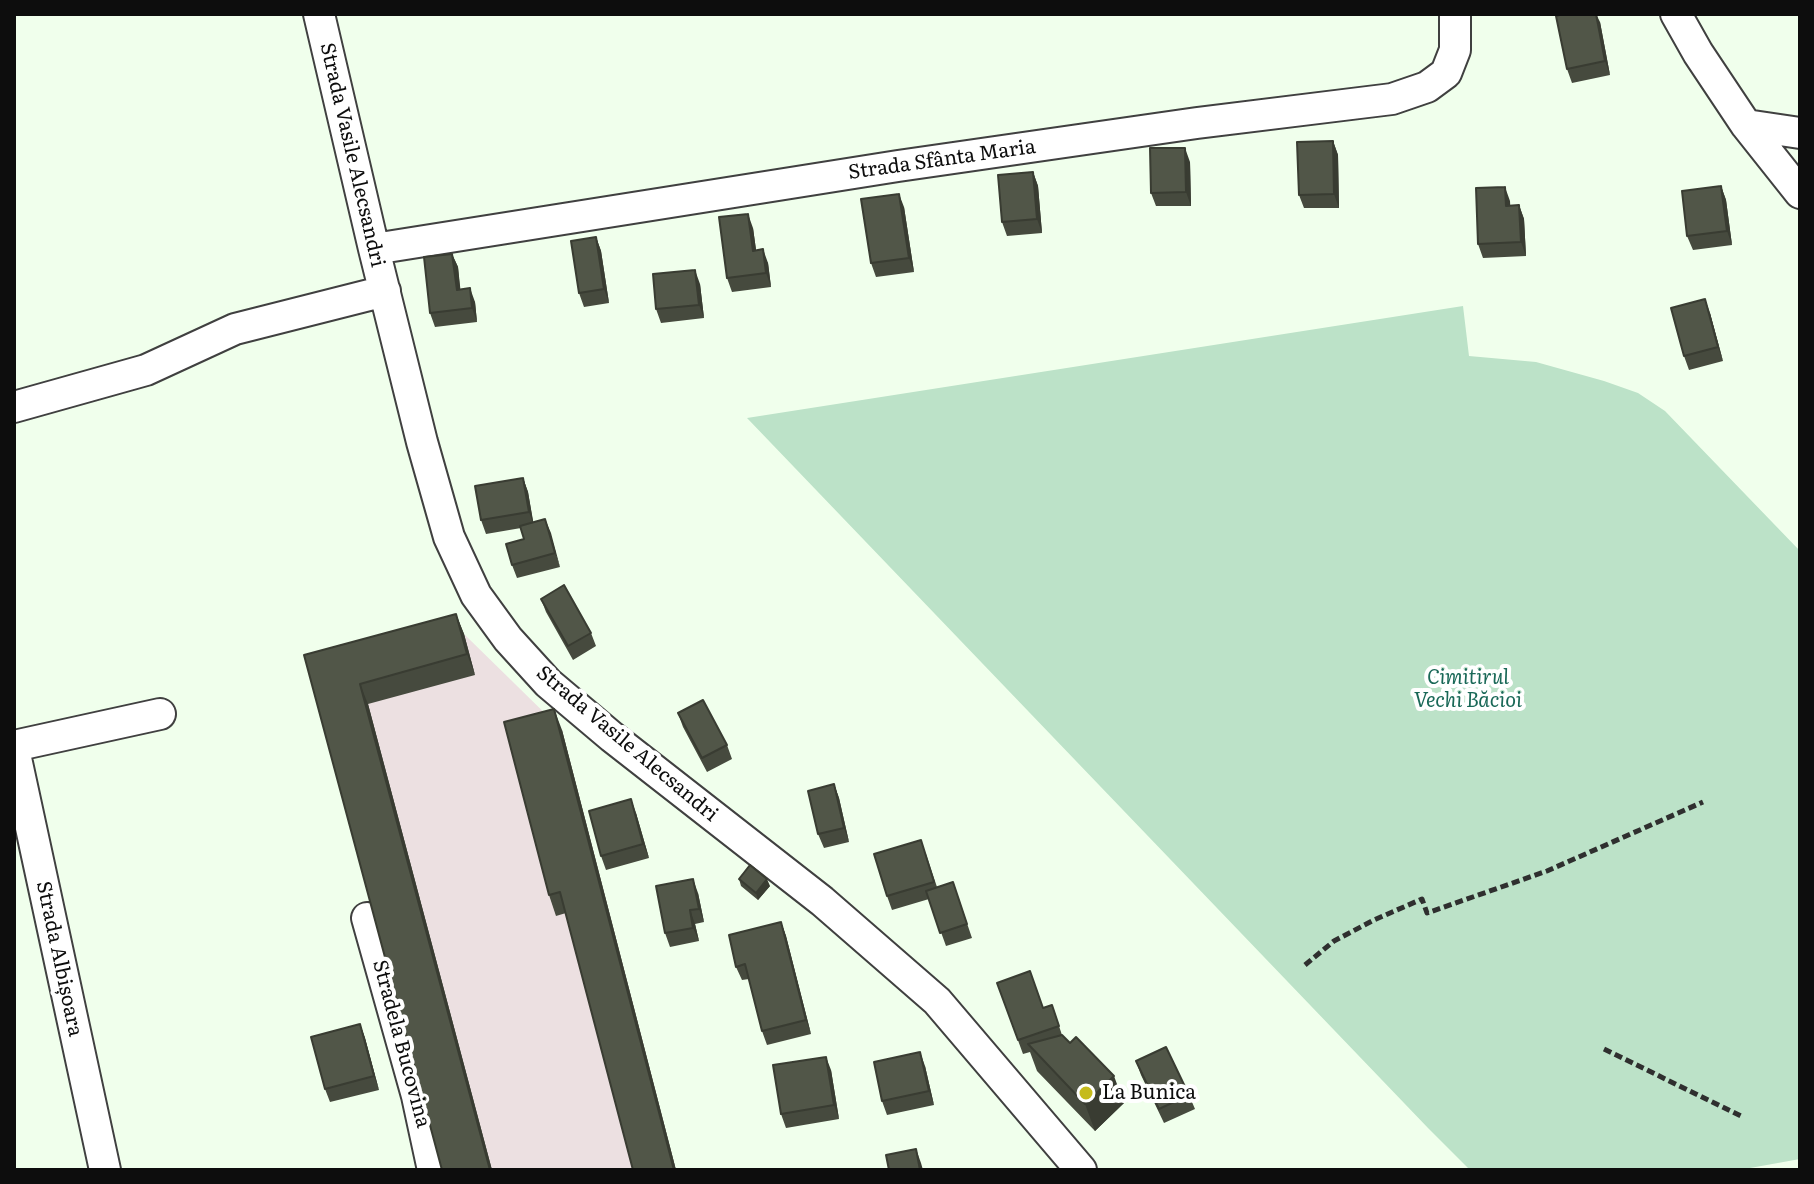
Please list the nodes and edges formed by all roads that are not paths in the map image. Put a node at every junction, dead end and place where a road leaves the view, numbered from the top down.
1 (319, 14) edge
2 (1455, 14) edge
3 (1676, 14) edge
4 (1746, 125) junction
5 (1800, 133) edge
6 (1800, 193) edge
7 (374, 249) junction
8 (385, 291) junction
9 (14, 407) edge
10 (160, 714) dead end
11 (14, 747) edge
12 (367, 918) edge
13 (105, 1170) edge
14 (433, 1170) edge
15 (1081, 1170) edge

1 - 7 street, Strada Vasile Alecsandri
2 - 7 street, Strada Sfânta Maria
3 - 4 street
4 - 5 street
4 - 6 street
7 - 8 street, Strada Vasile Alecsandri
8 - 9 street
8 - 15 street, Strada Vasile Alecsandri
10 - 11 street
11 - 13 street, Strada Albișoara
12 - 14 street, Stradela Bucovina

